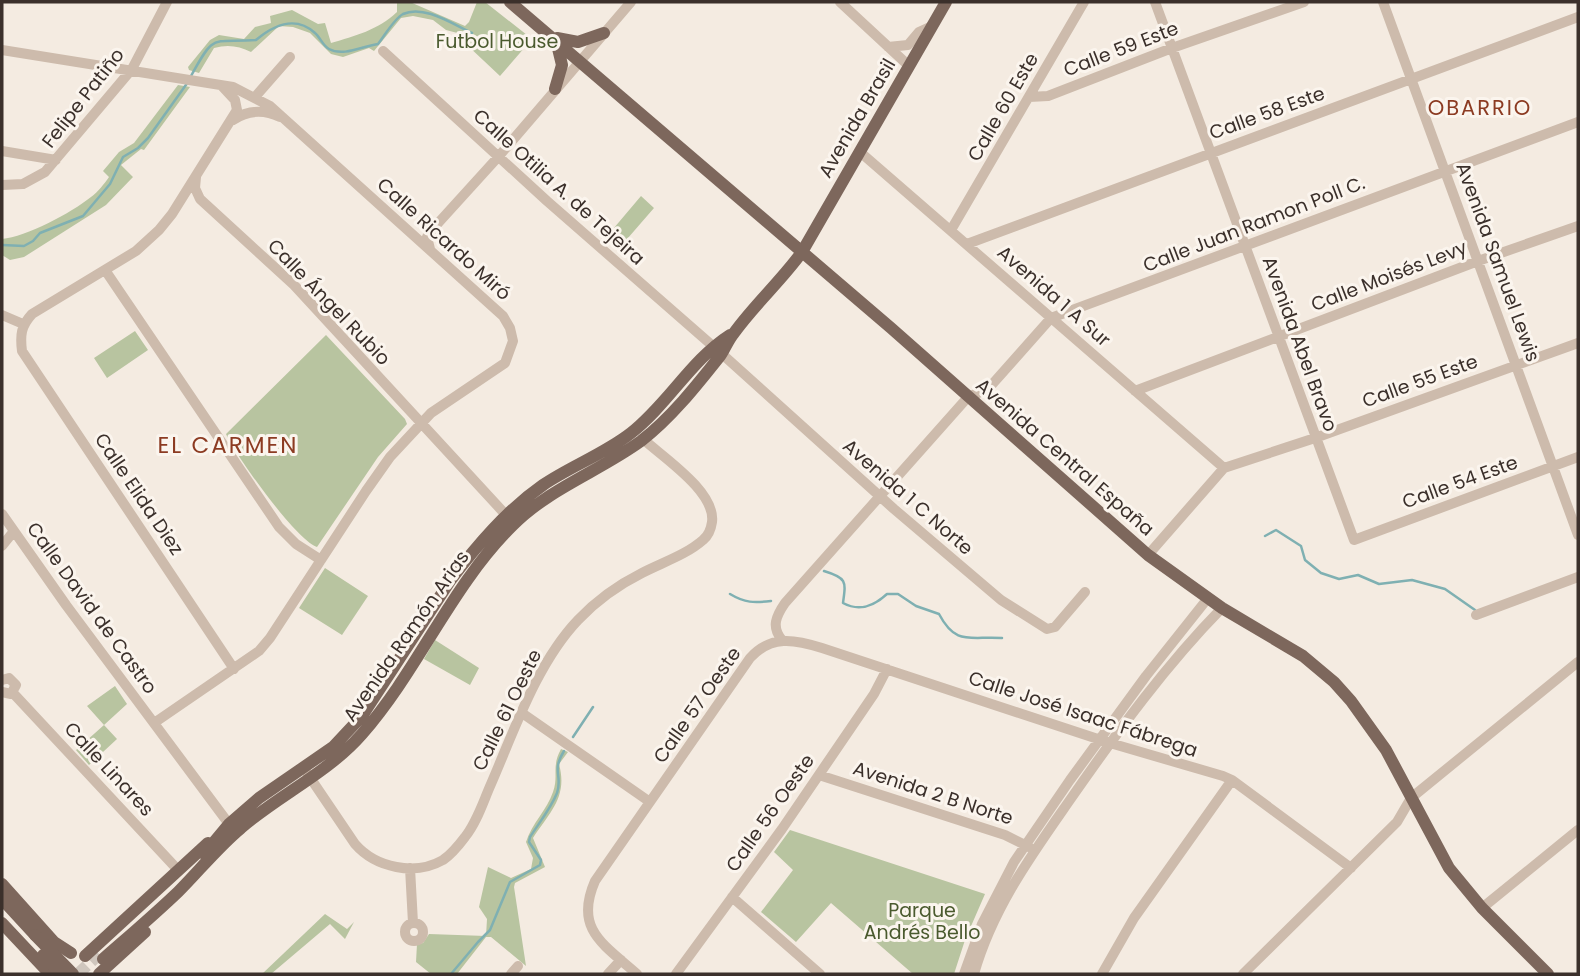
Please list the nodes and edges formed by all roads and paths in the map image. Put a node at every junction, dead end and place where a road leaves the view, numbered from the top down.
1 (167, 2) edge
2 (510, 2) edge
3 (631, 2) edge
4 (841, 2) edge
5 (946, 2) edge
6 (1084, 2) edge
7 (1155, 2) edge
8 (1304, 2) edge
9 (1383, 2) edge
10 (1578, 17) edge
11 (932, 26) junction
12 (604, 33) junction
13 (554, 38) junction
14 (888, 47) junction
15 (1172, 48) junction
16 (2, 50) edge
17 (383, 51) dead end
18 (290, 57) dead end
19 (579, 60) junction
20 (909, 66) junction
21 (132, 69) junction
22 (1412, 79) junction
23 (221, 85) junction
24 (555, 89) junction
25 (255, 97) junction
26 (1029, 97) junction
27 (282, 118) junction
28 (233, 120) junction
29 (1578, 122) edge
30 (2, 151) edge
31 (860, 152) junction
32 (1211, 152) junction
33 (499, 156) junction
34 (56, 160) junction
35 (1445, 171) junction
36 (196, 176) junction
37 (2, 185) edge
38 (200, 198) junction
39 (177, 205) junction
40 (1578, 226) edge
41 (951, 230) junction
42 (411, 232) junction
43 (430, 232) junction
44 (967, 244) junction
45 (1245, 246) junction
46 (430, 249) junction
47 (802, 253) junction
48 (1478, 261) junction
49 (105, 270) junction
50 (2, 315) edge
51 (1051, 318) junction
52 (23, 324) junction
53 (1279, 336) junction
54 (1578, 343) edge
55 (718, 350) junction
56 (1517, 364) junction
57 (1135, 391) junction
58 (968, 397) junction
59 (431, 413) junction
60 (421, 424) junction
61 (430, 434) junction
62 (1315, 438) junction
63 (643, 439) junction
64 (1578, 457) edge
65 (1553, 466) junction
66 (1224, 468) junction
67 (879, 495) junction
68 (2, 514) edge
69 (506, 515) junction
70 (14, 531) junction
71 (505, 534) junction
72 (1578, 535) edge
73 (1354, 540) joint
74 (2, 545) edge
75 (1149, 555) junction
76 (321, 560) junction
77 (1578, 576) edge
78 (1085, 592) dead end
79 (1208, 598) junction
80 (1222, 608) junction
81 (1476, 615) dead end
82 (1194, 618) junction
83 (1202, 628) junction
84 (782, 640) junction
85 (411, 654) junction
86 (1578, 662) edge
87 (234, 669) junction
88 (887, 669) junction
89 (2, 680) edge
90 (8, 692) edge
91 (522, 713) junction
92 (154, 723) junction
93 (1115, 727) junction
94 (1105, 741) junction
95 (307, 773) junction
96 (819, 775) junction
97 (1232, 780) junction
98 (1411, 798) junction
99 (650, 802) junction
100 (1578, 830) edge
101 (223, 834) junction
102 (1030, 847) junction
103 (410, 868) junction
104 (1351, 868) junction
105 (178, 870) junction
106 (2, 884) edge
107 (733, 897) junction
108 (2, 899) edge
109 (1482, 908) junction
110 (2, 912) edge
111 (2, 923) edge
112 (413, 923) dead end
113 (32, 937) junction
114 (71, 953) junction
115 (96, 956) junction
116 (621, 960) junction
117 (52, 973) edge
118 (1247, 973) edge
119 (73, 974) edge
120 (99, 974) edge
121 (608, 974) edge
122 (637, 974) edge
123 (676, 974) edge
124 (820, 974) edge
125 (964, 974) edge
126 (974, 974) edge
127 (1102, 974) edge
128 (1548, 974) edge

1 - 21 street, Felipe Patiño
2 - 13 main road, Avenida Central España
3 - 12 street
4 - 14 street
5 - 11 main road, Avenida Brasil
6 - 26 street, Calle 60 Este
7 - 15 street, Avenida Abel Bravo
8 - 15 street, Calle 59 Este
9 - 22 street, Avenida Samuel Lewis
10 - 22 street, Calle 58 Este
11 - 14 street
11 - 20 main road, Avenida Brasil
12 - 13 main road
12 - 19 street
13 - 19 main road, Avenida Central España
13 - 24 main road
14 - 20 street
15 - 26 street, Calle 59 Este
15 - 32 street, Avenida Abel Bravo
16 - 21 street, Calle Ricardo Miró
17 - 33 street, Calle Otilia A. de Tejeira
18 - 25 street
19 - 24 street
19 - 47 main road, Avenida Central España
20 - 31 main road, Avenida Brasil
21 - 23 street, Calle Ricardo Miró
21 - 34 street, Felipe Patiño
22 - 32 street, Calle 58 Este
22 - 35 street, Avenida Samuel Lewis
23 - 25 street, Calle Ricardo Miró
23 - 28 street
24 - 33 street
25 - 27 street, Calle Ricardo Miró
26 - 41 street, Calle 60 Este
27 - 28 street
27 - 42 street, Calle Ricardo Miró
28 - 36 street
29 - 35 street, Calle Juan Ramon Poll C.
30 - 34 street
31 - 41 street, Avenida 1 A Sur
31 - 47 main road, Avenida Brasil
32 - 44 street, Calle 58 Este
32 - 45 street, Avenida Abel Bravo
33 - 43 street
33 - 55 street, Calle Otilia A. de Tejeira
34 - 37 street, Felipe Patiño
35 - 45 street, Calle Juan Ramon Poll C.
35 - 48 street, Avenida Samuel Lewis
36 - 38 street
36 - 39 street
38 - 39 street
38 - 60 street, Calle Ángel Rubio
39 - 49 street
40 - 48 street, Calle Moisés Levy
41 - 44 street, Avenida 1 A Sur
42 - 43 street
42 - 46 street, Calle Ricardo Miró
43 - 46 street
44 - 51 street, Avenida 1 A Sur
45 - 51 street, Calle Juan Ramon Poll C.
45 - 53 street, Avenida Abel Bravo
46 - 59 street, Calle Ricardo Miró
47 - 55 main road, Avenida Ramón Arias
47 - 58 main road, Avenida Central España
48 - 53 street, Calle Moisés Levy
48 - 56 street, Avenida Samuel Lewis
49 - 52 street
49 - 76 street
50 - 52 street
51 - 57 street, Avenida 1 A Sur
51 - 58 street, Calle Juan Ramon Poll C.
52 - 87 street, Calle Elida Diez
53 - 57 street, Calle Moisés Levy
53 - 62 street, Avenida Abel Bravo
54 - 56 street, Calle 55 Este
55 - 63 main road, Avenida Ramón Arias
55 - 67 street, Avenida 1 C Norte
55 - 69 main road, Avenida Ramón Arias
56 - 62 street, Calle 55 Este
56 - 65 street, Avenida Samuel Lewis
57 - 66 street, Avenida 1 A Sur
58 - 67 street, Calle Juan Ramon Poll C.
58 - 75 main road, Avenida Central España
59 - 60 street, Calle Ricardo Miró
59 - 61 street
60 - 61 street, Calle Ángel Rubio
60 - 76 street, Calle Ricardo Miró
61 - 69 street, Calle Ángel Rubio
62 - 66 street, Calle 55 Este
62 - 73 street, Avenida Abel Bravo
63 - 71 main road, Avenida Ramón Arias
63 - 91 street, Calle 61 Oeste
64 - 65 street, Calle 54 Este
65 - 72 street, Avenida Samuel Lewis
65 - 73 street, Calle 54 Este
66 - 75 street
67 - 78 street, Avenida 1 C Norte
67 - 84 street, Calle Juan Ramon Poll C.
68 - 70 street, Calle David de Castro
69 - 71 main road
69 - 85 main road, Avenida Ramón Arias
70 - 74 street
70 - 92 street, Calle David de Castro
71 - 85 main road, Avenida Ramón Arias
75 - 79 main road, Avenida Central España
76 - 87 street, Calle Ricardo Miró
77 - 81 street
79 - 80 main road, Avenida Central España
79 - 82 street
80 - 83 street
80 - 98 main road, Avenida Central España
82 - 83 street
82 - 93 street
83 - 93 street
84 - 88 street, Calle José Isaac Fábrega
84 - 99 street, Calle 57 Oeste
85 - 95 main road, Avenida Ramón Arias
86 - 98 street
87 - 92 street, Calle Ricardo Miró
88 - 94 street, Calle José Isaac Fábrega
88 - 96 street, Calle 56 Oeste
89 - 90 street, Calle Linares
90 - 105 street, Calle Linares
91 - 99 street
91 - 103 street, Calle 61 Oeste
92 - 101 street, Calle David de Castro
93 - 94 street
94 - 97 street, Calle José Isaac Fábrega
94 - 102 street
95 - 101 main road, Avenida Ramón Arias
95 - 101 main road, Avenida Ramón Arias
95 - 103 street
96 - 102 street, Avenida 2 B Norte
96 - 107 street, Calle 56 Oeste
97 - 104 street, Calle José Isaac Fábrega
97 - 127 street
98 - 104 street
98 - 109 main road, Avenida Central España
99 - 116 street, Calle 57 Oeste
100 - 109 street
101 - 105 main road
101 - 115 main road, Avenida Ramón Arias
101 - 120 main road
102 - 125 street
102 - 126 street
103 - 112 street
104 - 118 street
105 - 115 main road
106 - 113 main road
107 - 123 street, Calle 56 Oeste
107 - 124 street
108 - 113 main road
109 - 128 main road, Avenida Central España
110 - 113 main road
111 - 113 main road
113 - 114 main road
113 - 117 main road, bridge
113 - 119 main road, bridge
114 - 115 main road
114 - 117 main road
115 - 120 main road
116 - 121 street
116 - 122 street, Calle 57 Oeste

